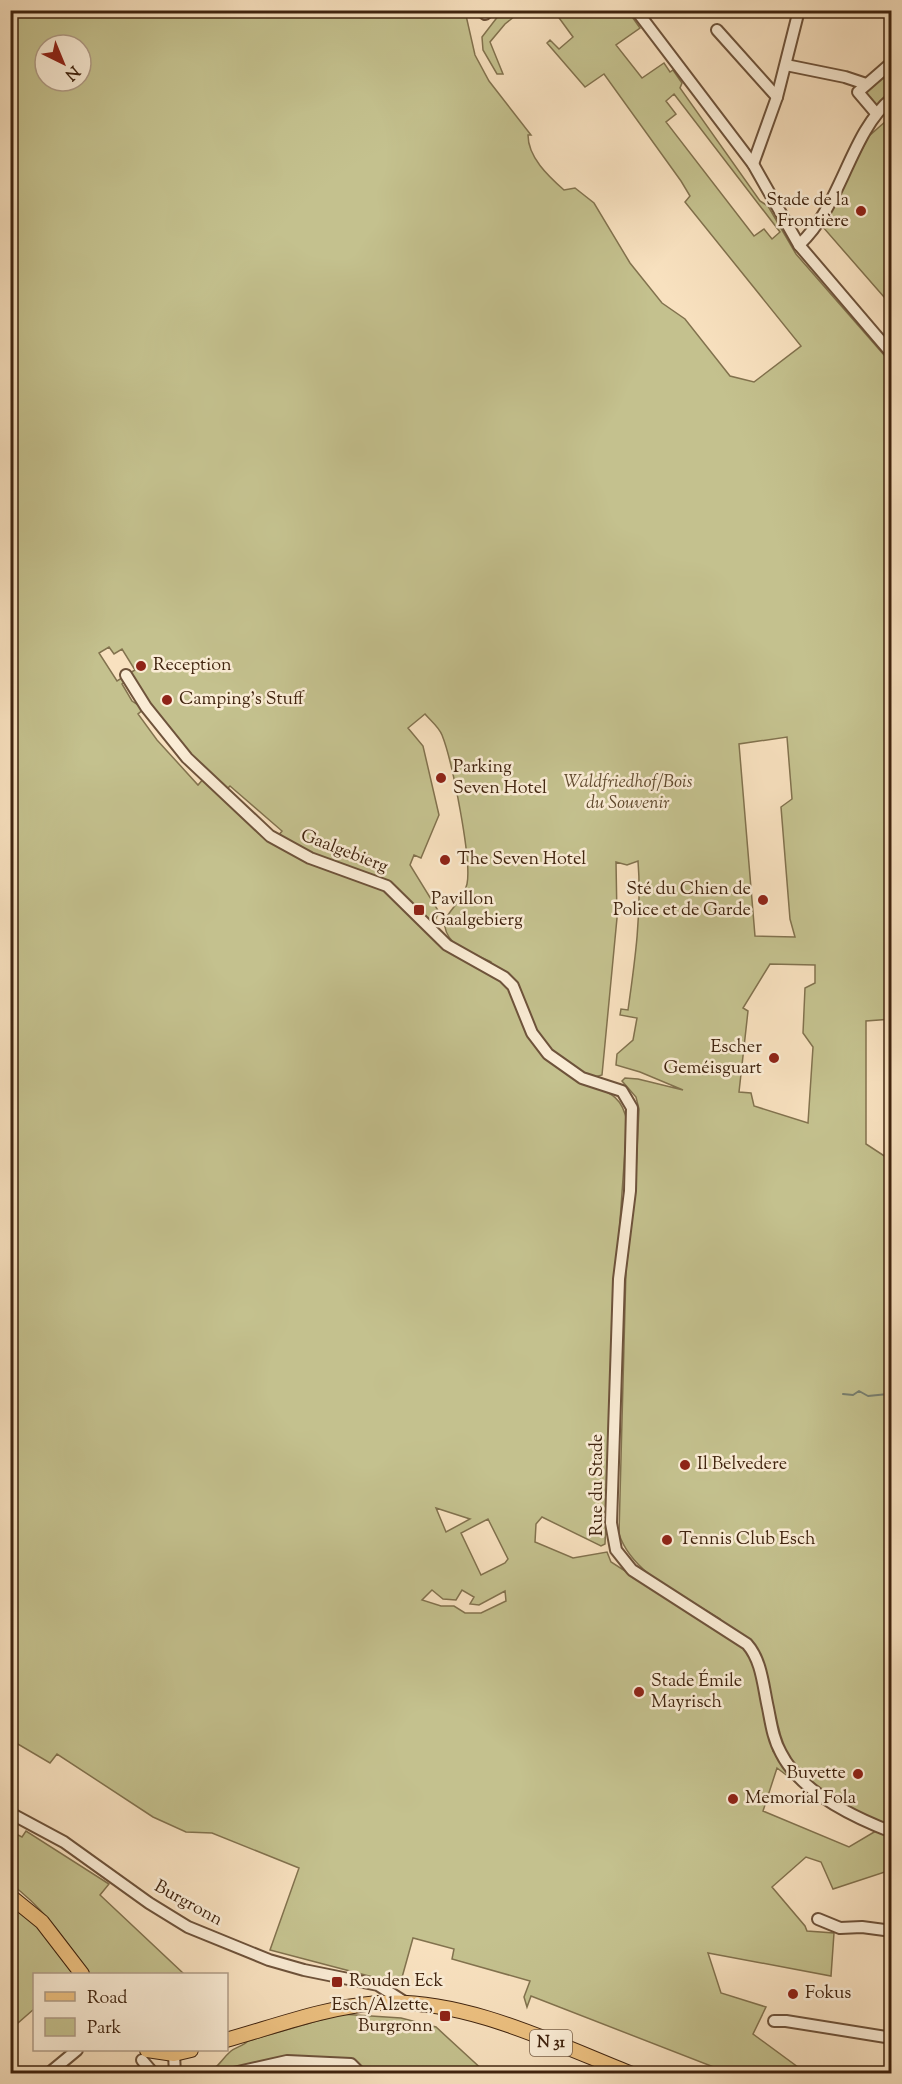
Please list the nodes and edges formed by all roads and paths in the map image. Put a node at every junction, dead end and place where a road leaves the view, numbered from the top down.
1 (636, 10) edge
2 (799, 10) edge
3 (717, 30) dead end
4 (786, 65) junction
5 (891, 68) edge
6 (867, 84) junction
7 (777, 97) junction
8 (891, 98) edge
9 (875, 112) junction
10 (753, 164) junction
11 (798, 245) junction
12 (891, 354) edge
13 (126, 675) dead end
14 (610, 1086) joint
15 (10, 1813) edge
16 (891, 1832) edge
17 (10, 1896) edge
18 (818, 1919) dead end
19 (891, 1931) edge
20 (81, 1973) edge
21 (369, 1982) junction
22 (386, 1989) junction
23 (381, 2003) junction
24 (406, 2003) junction
25 (774, 2022) dead end
26 (891, 2038) edge
27 (228, 2039) edge
28 (75, 2051) edge
29 (184, 2051) edge
30 (174, 2054) junction
31 (144, 2055) edge
32 (48, 2073) edge
33 (154, 2073) edge
34 (175, 2073) edge
35 (228, 2073) edge
36 (361, 2073) edge
37 (632, 2073) edge

1 - 10 street
2 - 4 street
3 - 7 street
4 - 6 street
4 - 7 street
5 - 6 street
6 - 9 street
7 - 10 street
8 - 9 street
9 - 11 street
10 - 11 street
11 - 12 street
13 - 14 street, Gaalgebierg
14 - 16 street, Rue du Stade
15 - 21 street, Burgronn
17 - 20 main road
18 - 19 street
21 - 22 street, Burgronn
21 - 23 street
22 - 23 street
22 - 24 street, Burgronn
23 - 24 main road, N 31
23 - 27 main road, N 31
24 - 37 main road, N 31
25 - 26 street
28 - 32 street
29 - 30 main road
30 - 31 main road
30 - 34 street
31 - 33 street
35 - 36 street

